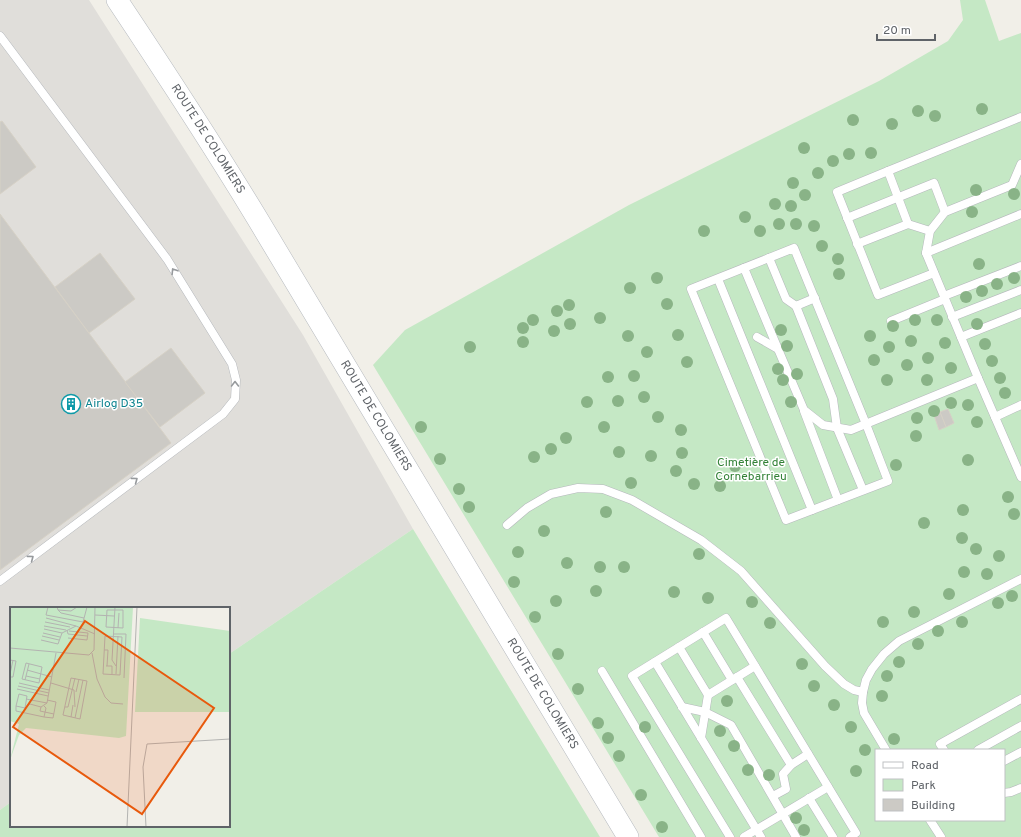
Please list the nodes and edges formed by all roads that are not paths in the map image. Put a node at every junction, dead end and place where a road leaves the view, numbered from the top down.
1 (117, 0) edge
2 (0, 36) edge
3 (1021, 118) edge
4 (1021, 164) edge
5 (888, 170) junction
6 (898, 197) junction
7 (945, 212) junction
8 (1021, 214) edge
9 (847, 218) junction
10 (908, 224) junction
11 (930, 231) junction
12 (857, 244) junction
13 (926, 253) junction
14 (769, 258) junction
15 (1021, 266) edge
16 (744, 268) junction
17 (934, 273) junction
18 (718, 279) junction
19 (1021, 290) edge
20 (815, 298) junction
21 (944, 298) junction
22 (796, 306) junction
23 (1021, 313) edge
24 (952, 317) junction
25 (891, 320) dead end
26 (757, 337) dead end
27 (960, 337) junction
28 (778, 350) junction
29 (978, 378) junction
30 (1021, 405) edge
31 (804, 410) junction
32 (995, 417) junction
33 (866, 424) junction
34 (837, 428) junction
35 (1021, 477) edge
36 (863, 490) junction
37 (838, 500) junction
38 (812, 510) junction
39 (507, 525) dead end
40 (1021, 579) edge
41 (0, 581) edge
42 (703, 632) junction
43 (679, 647) junction
44 (655, 662) junction
45 (755, 666) junction
46 (602, 671) dead end
47 (734, 679) junction
48 (863, 692) junction
49 (708, 695) junction
50 (1021, 699) edge
51 (682, 707) junction
52 (705, 712) junction
53 (1021, 726) edge
54 (701, 738) junction
55 (885, 749) edge
56 (943, 749) edge
57 (980, 749) edge
58 (1021, 752) edge
59 (808, 754) junction
60 (1005, 760) edge
61 (791, 765) junction
62 (828, 787) junction
63 (1021, 788) edge
64 (1005, 793) edge
65 (773, 796) junction
66 (809, 798) junction
67 (783, 814) junction
68 (931, 821) edge
69 (759, 833) edge
70 (628, 837) edge
71 (701, 837) edge
72 (730, 837) edge
73 (744, 837) edge
74 (796, 837) edge
75 (833, 837) edge
76 (850, 837) edge
77 (941, 837) edge

1 - 70 main road, ROUTE DE COLOMIERS
41 -> 2 lane
3 - 5 lane
4 - 7 lane
5 - 6 lane
5 - 9 lane
6 - 7 lane
6 - 9 lane
6 - 10 lane
7 - 11 lane
8 - 13 lane
9 - 12 lane
10 - 11 lane
10 - 12 lane
11 - 13 lane
12 - 17 lane
13 - 17 lane
14 - 16 lane
14 - 20 lane
14 - 22 lane
15 - 21 lane
16 - 18 lane
16 - 28 lane
17 - 21 lane
18 - 38 lane
18 - 38 lane
19 - 24 lane
20 - 22 lane
20 - 33 lane
21 - 24 lane
21 - 25 lane
22 - 34 lane
23 - 27 lane
24 - 27 lane
26 - 28 lane
27 - 29 lane
28 - 31 lane
29 - 32 lane
29 - 33 lane
30 - 32 lane
31 - 34 lane
31 - 37 lane
32 - 35 lane
33 - 34 lane
33 - 36 lane
34 - 36 lane
36 - 37 lane
37 - 38 lane
39 - 48 lane
40 - 48 lane
42 - 43 lane
42 - 45 lane
42 - 47 lane
43 - 44 lane
43 - 49 lane
44 - 51 lane
44 - 72 lane
45 - 47 lane
45 - 59 lane
46 - 71 lane
47 - 49 lane
47 - 61 lane
48 - 55 lane
49 - 52 lane
50 - 56 lane
51 - 52 lane
51 - 54 lane
52 - 54 lane
52 - 65 lane
53 - 57 lane
54 - 69 lane
58 - 60 lane
59 - 61 lane
59 - 62 lane
61 - 65 lane
62 - 66 lane
62 - 76 lane
63 - 64 lane
65 - 67 lane
66 - 67 lane
66 - 75 lane
67 - 69 lane
67 - 74 lane
68 - 77 lane
69 - 73 lane

